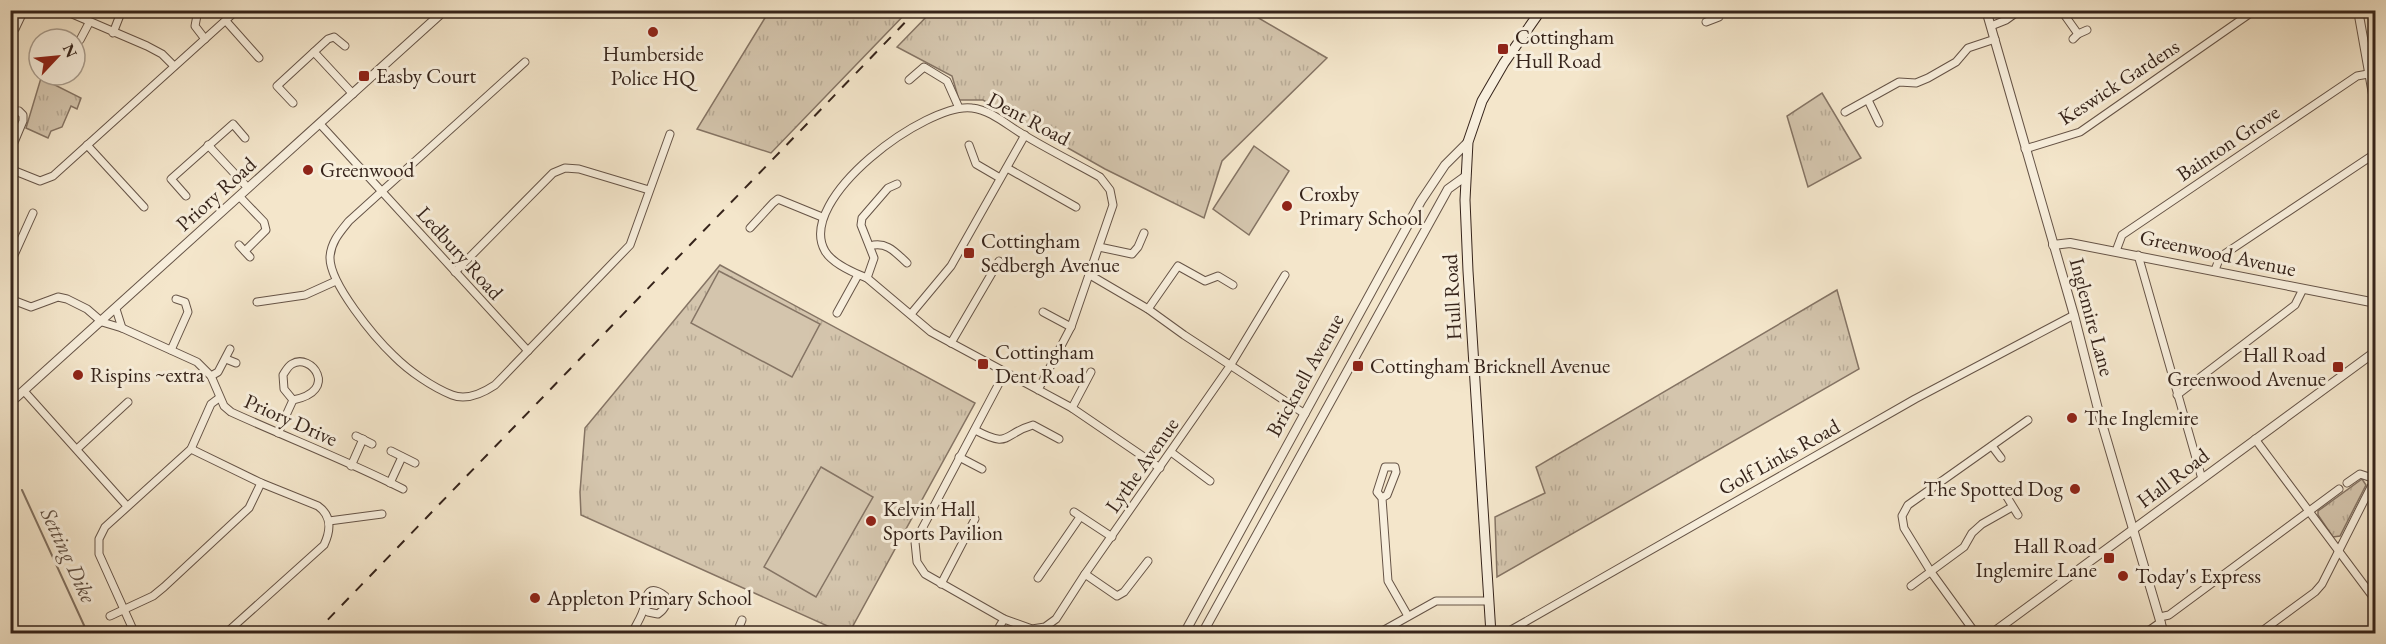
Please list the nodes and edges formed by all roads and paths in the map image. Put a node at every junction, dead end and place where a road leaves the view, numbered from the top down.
1 (24, 10) edge
2 (63, 10) edge
3 (122, 10) edge
4 (198, 10) edge
5 (237, 10) edge
6 (445, 10) edge
7 (1541, 10) edge
8 (1986, 10) edge
9 (2020, 10) edge
10 (2061, 10) edge
11 (2255, 10) edge
12 (2358, 10) edge
13 (226, 21) junction
14 (89, 23) junction
15 (1991, 26) junction
16 (87, 27) edge
17 (10, 28) edge
18 (2087, 30) dead end
19 (113, 33) junction
20 (205, 39) junction
21 (1995, 39) junction
22 (345, 46) dead end
23 (314, 52) junction
24 (259, 58) dead end
25 (525, 62) dead end
26 (174, 66) junction
27 (2368, 74) junction
28 (909, 80) dead end
29 (353, 94) junction
30 (1868, 100) junction
31 (293, 103) dead end
32 (2375, 105) edge
33 (959, 108) junction
34 (19, 111) dead end
35 (1845, 112) dead end
36 (1879, 123) dead end
37 (320, 124) junction
38 (670, 134) dead end
39 (1024, 135) junction
40 (245, 138) dead end
41 (1468, 142) junction
42 (87, 145) junction
43 (208, 145) junction
44 (969, 145) dead end
45 (2025, 149) junction
46 (10, 152) edge
47 (2376, 153) edge
48 (1007, 168) junction
49 (10, 169) edge
50 (1466, 177) junction
51 (1000, 178) junction
52 (897, 184) dead end
53 (248, 188) junction
54 (649, 190) junction
55 (382, 192) junction
56 (186, 196) dead end
57 (240, 196) junction
58 (144, 207) dead end
59 (1076, 207) dead end
60 (33, 213) dead end
61 (822, 217) junction
62 (750, 228) dead end
63 (1144, 233) dead end
64 (2053, 245) junction
65 (870, 246) junction
66 (1099, 247) junction
67 (245, 251) dead end
68 (2116, 251) junction
69 (2138, 255) junction
70 (999, 261) dead end
71 (907, 263) dead end
72 (10, 264) edge
73 (2215, 270) junction
74 (455, 272) junction
75 (858, 275) junction
76 (1090, 275) junction
77 (1275, 275) dead end
78 (867, 278) junction
79 (336, 281) junction
80 (1233, 285) dead end
81 (2303, 289) junction
82 (10, 299) edge
83 (176, 299) dead end
84 (257, 302) dead end
85 (2376, 303) edge
86 (116, 309) junction
87 (1148, 309) junction
88 (837, 312) dead end
89 (1043, 312) dead end
90 (911, 314) junction
91 (2074, 315) junction
92 (102, 322) junction
93 (122, 327) junction
94 (1071, 327) junction
95 (951, 343) junction
96 (230, 349) dead end
97 (171, 350) junction
98 (528, 351) junction
99 (2376, 351) edge
100 (226, 359) junction
101 (236, 363) dead end
102 (1230, 366) junction
103 (1005, 372) junction
104 (1092, 372) dead end
105 (211, 376) junction
106 (1038, 390) junction
107 (24, 392) junction
108 (2177, 395) junction
109 (219, 398) junction
110 (293, 400) junction
111 (129, 402) dead end
112 (10, 403) edge
113 (1072, 408) junction
114 (1305, 414) junction
115 (2028, 420) dead end
116 (975, 430) junction
117 (278, 433) junction
118 (1059, 438) dead end
119 (2255, 439) junction
120 (372, 444) dead end
121 (1992, 446) junction
122 (77, 449) junction
123 (191, 449) junction
124 (391, 451) dead end
125 (1171, 452) junction
126 (402, 457) junction
127 (959, 457) junction
128 (2001, 458) dead end
129 (415, 463) dead end
130 (351, 466) junction
131 (1160, 468) junction
132 (982, 469) dead end
133 (2375, 478) edge
134 (2202, 479) junction
135 (1210, 481) dead end
136 (261, 483) junction
137 (390, 483) junction
138 (2347, 483) dead end
139 (403, 489) dead end
140 (2339, 489) dead end
141 (2007, 497) dead end
142 (1382, 498) dead end
143 (127, 506) junction
144 (2012, 507) junction
145 (1074, 512) dead end
146 (2308, 512) junction
147 (382, 514) dead end
148 (2018, 515) dead end
149 (1080, 517) junction
150 (975, 519) dead end
151 (329, 521) junction
152 (2133, 530) junction
153 (1112, 537) junction
154 (2338, 552) junction
155 (1148, 561) dead end
156 (1931, 572) junction
157 (1085, 574) junction
158 (1038, 578) dead end
159 (941, 584) junction
160 (1911, 586) dead end
161 (1489, 601) junction
162 (2376, 601) edge
163 (644, 607) dead end
164 (124, 610) junction
165 (110, 616) dead end
166 (1408, 616) junction
167 (1004, 619) junction
168 (742, 620) dead end
169 (2160, 620) junction
170 (135, 633) edge
171 (225, 633) edge
172 (632, 633) edge
173 (736, 633) edge
174 (995, 633) edge
175 (1184, 633) edge
176 (1202, 633) edge
177 (1377, 633) edge
178 (1491, 633) edge
179 (1504, 633) edge
180 (1976, 633) edge
181 (1991, 633) edge
182 (2144, 633) edge
183 (2164, 633) edge
184 (2258, 633) edge

1 - 17 street
2 - 14 street
3 - 19 street
4 - 20 street
5 - 13 street
6 - 29 street, Priory Road
7 - 41 main road, Hull Road
8 - 15 street, Inglemire Lane
9 - 15 street
10 - 18 street
11 - 45 street, Keswick Gardens
12 - 27 street
13 - 20 street
13 - 24 street
14 - 16 street
14 - 19 street
15 - 21 street, Inglemire Lane
19 - 26 street
20 - 26 street
21 - 30 street
21 - 45 street, Inglemire Lane
22 - 23 street
23 - 29 street
23 - 31 street
25 - 55 street
26 - 42 street
27 - 32 street
27 - 68 street, Bainton Grove
28 - 33 street
29 - 37 street, Priory Road
30 - 35 street
30 - 36 street
33 - 39 street, Dent Road
33 - 61 street, Dent Road
34 - 46 street
37 - 53 street, Priory Road
37 - 55 street, Ledbury Road
38 - 54 street
39 - 48 street
39 - 66 street, Dent Road
40 - 43 street
41 - 50 main road, Hull Road
41 - 114 street, Bricknell Avenue
42 - 49 street
42 - 58 street
43 - 53 street
43 - 56 street
44 - 51 street
45 - 64 street, Inglemire Lane
47 - 73 street
48 - 51 street
48 - 59 street
50 - 161 main road, Hull Road
50 - 176 street, Bricknell Avenue
51 - 90 street
52 - 65 street
53 - 57 street, Priory Road
54 - 74 street
54 - 98 street
55 - 74 street, Ledbury Road
55 - 79 street
57 - 67 street
57 - 86 street, Priory Road
60 - 72 street
61 - 62 street
61 - 75 street
63 - 66 street
64 - 68 street, Greenwood Avenue
64 - 91 street, Inglemire Lane
65 - 71 street
65 - 78 street
66 - 76 street, Dent Road
68 - 69 street, Greenwood Avenue
69 - 73 street, Greenwood Avenue
69 - 108 street
70 - 95 street
73 - 81 street, Greenwood Avenue
74 - 98 street, Ledbury Road
75 - 78 street
75 - 88 street
76 - 87 street
76 - 94 street, Dent Road
77 - 102 street, Lythe Avenue
78 - 90 street
79 - 84 street
79 - 98 street
80 - 87 street
81 - 85 street, Greenwood Avenue
81 - 108 street
82 - 92 street
83 - 97 street
86 - 92 street, Priory Road
86 - 93 street
87 - 102 street
89 - 94 street
90 - 95 street
91 - 152 street, Inglemire Lane
91 - 179 street, Golf Links Road
92 - 93 street
92 - 107 street, Priory Road
93 - 97 street
94 - 106 street, Dent Road
95 - 103 street
96 - 100 street
97 - 105 street
99 - 119 street, Hall Road
100 - 101 street
100 - 105 street
102 - 114 street
102 - 125 street, Lythe Avenue
103 - 106 street
103 - 116 street
104 - 113 street
105 - 109 street, Priory Drive
106 - 113 street
107 - 112 street, Priory Road
107 - 122 street
108 - 134 street
109 - 117 street, Priory Drive
109 - 123 street
110 - 110 street
110 - 117 street
111 - 122 street
113 - 131 street
114 - 175 street, Bricknell Avenue
115 - 121 street
116 - 118 street
116 - 127 street
117 - 130 street, Priory Drive
119 - 134 street, Hall Road
119 - 146 street
120 - 130 street
121 - 128 street
121 - 156 street
122 - 143 street
123 - 136 street
123 - 143 street
124 - 126 street
125 - 131 street, Lythe Avenue
125 - 135 street
126 - 129 street
126 - 137 street
127 - 132 street
127 - 159 street
130 - 137 street, Priory Drive
131 - 153 street, Lythe Avenue
133 - 138 street
133 - 154 street
134 - 152 street, Hall Road
136 - 151 street
136 - 164 street
137 - 139 street, Priory Drive
140 - 146 street
141 - 144 street
142 - 166 street
143 - 164 street
144 - 148 street
144 - 156 street
145 - 149 street
146 - 154 street
146 - 169 street
147 - 151 street
149 - 153 street
149 - 158 street
150 - 159 street
151 - 171 street
152 - 169 street, Inglemire Lane
152 - 181 street, Hall Road
153 - 157 street, Lythe Avenue
154 - 162 street
154 - 184 street
155 - 157 street
156 - 160 street
156 - 180 street
157 - 167 street, Lythe Avenue
159 - 167 street
161 - 166 street
161 - 178 main road, Hull Road
163 - 172 street
164 - 165 street
164 - 170 street
166 - 177 street
167 - 174 street
168 - 173 street
169 - 182 street
169 - 183 street, Inglemire Lane

